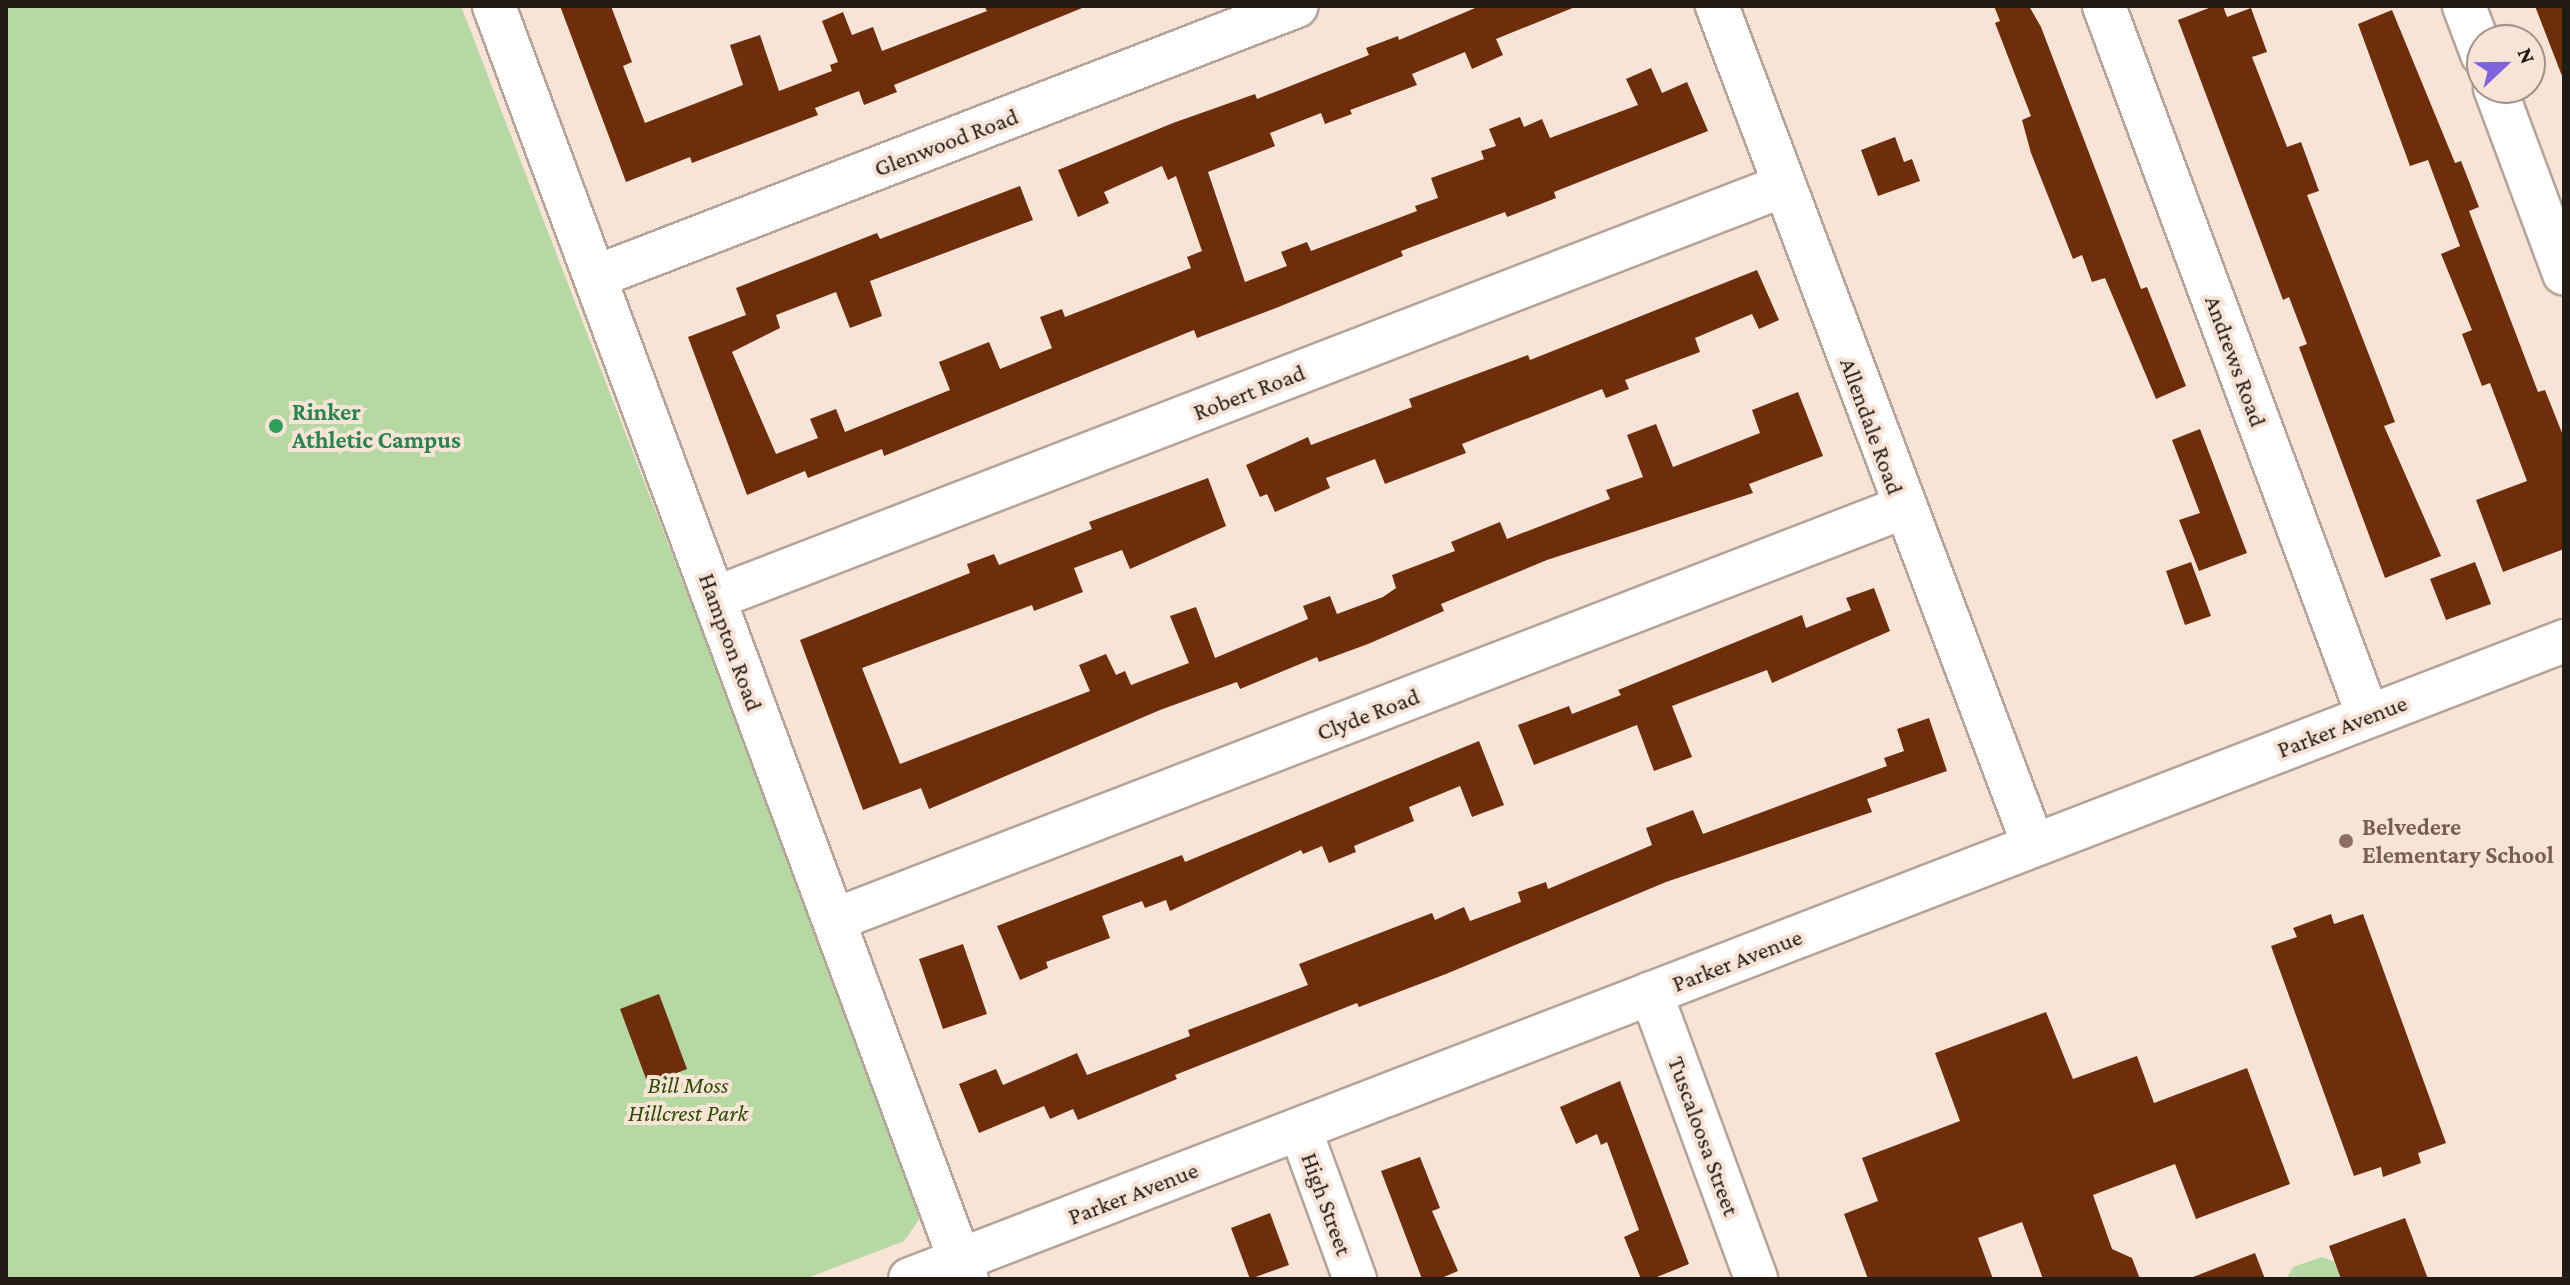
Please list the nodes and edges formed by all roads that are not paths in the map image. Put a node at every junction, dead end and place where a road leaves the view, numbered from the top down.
1 (494, 6) edge
2 (1297, 6) edge
3 (1717, 6) edge
4 (2104, 6) edge
5 (2501, 104) edge
6 (1783, 186) junction
7 (2564, 274) edge
8 (595, 277) junction
9 (1902, 508) junction
10 (715, 598) junction
11 (2564, 641) edge
12 (2368, 716) junction
13 (2033, 844) junction
14 (834, 920) junction
15 (1651, 993) junction
16 (1300, 1129) junction
17 (964, 1270) edge
18 (910, 1279) edge
19 (1355, 1279) edge
20 (1756, 1279) edge

1 - 8 street, Hampton Road
2 - 8 street, Glenwood Road
3 - 6 street, Allendale Road
4 - 12 street, Andrews Road
5 - 7 street
6 - 9 street, Allendale Road
6 - 10 street, Robert Road
8 - 10 street, Hampton Road
9 - 13 street, Allendale Road
9 - 14 street, Clyde Road
10 - 14 street, Hampton Road
11 - 12 street, Parker Avenue
12 - 13 street, Parker Avenue
13 - 15 street, Parker Avenue
14 - 17 street, Hampton Road
15 - 16 street, Parker Avenue
15 - 20 street, Tuscaloosa Street
16 - 17 street, Parker Avenue
16 - 19 street, High Street
17 - 18 street, Parker Avenue

